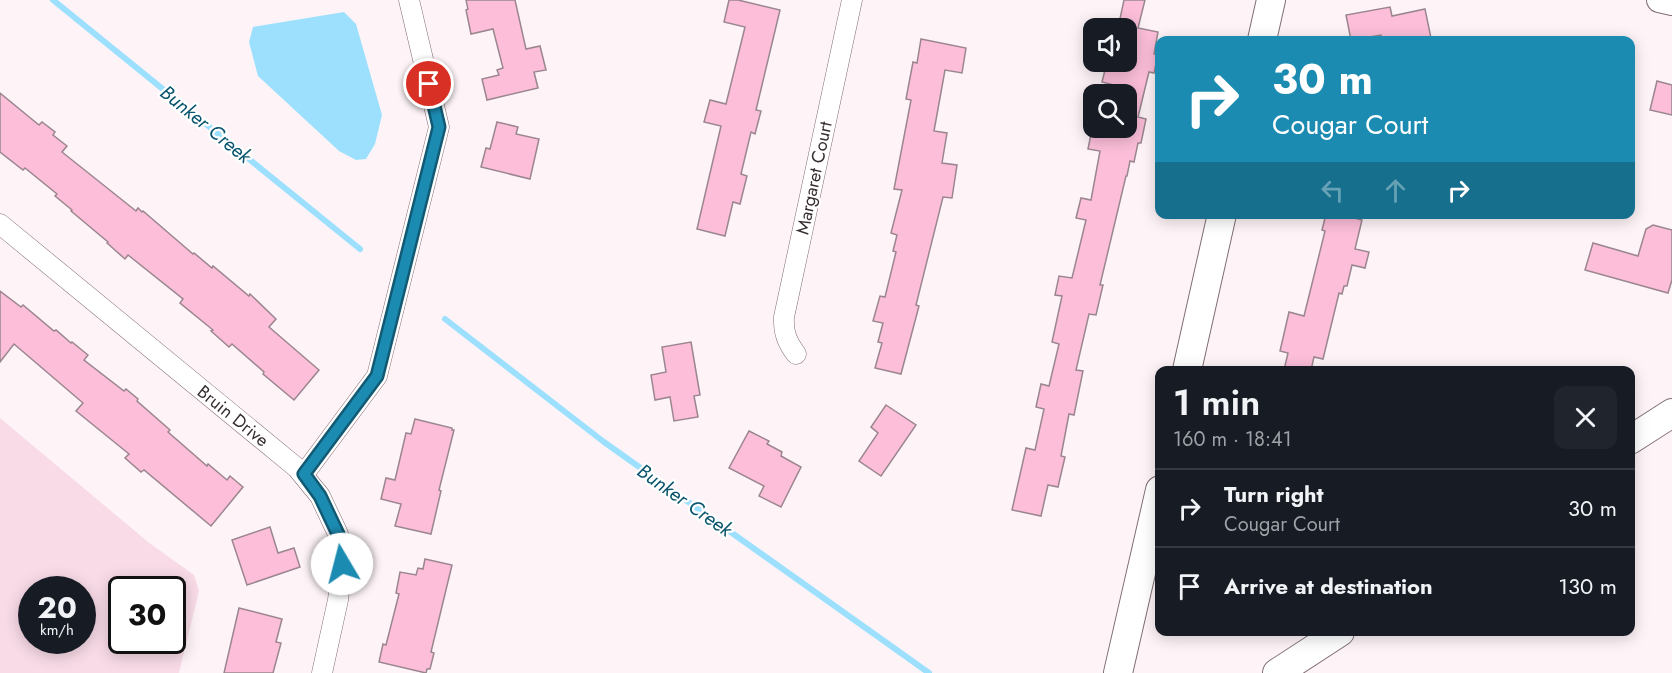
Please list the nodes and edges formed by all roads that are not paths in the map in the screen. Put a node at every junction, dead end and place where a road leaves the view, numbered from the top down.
1 (409, 0) edge
2 (852, 0) edge
3 (1271, 0) edge
4 (1659, 0) edge
5 (1672, 3) edge
6 (1263, 36) edge
7 (1221, 219) edge
8 (0, 224) edge
9 (796, 354) dead end
10 (1187, 366) edge
11 (1672, 413) edge
12 (1635, 437) edge
13 (304, 474) junction
14 (1155, 512) edge
15 (1334, 636) edge
16 (322, 673) edge
17 (1118, 673) edge
18 (1277, 673) edge

1 - 13 street
2 - 9 street, Margaret Court
3 - 6 main road
4 - 5 street
7 - 10 main road
8 - 13 street, Bruin Drive
11 - 12 main road
13 - 16 street, Bruin Drive
14 - 17 main road
15 - 18 main road

